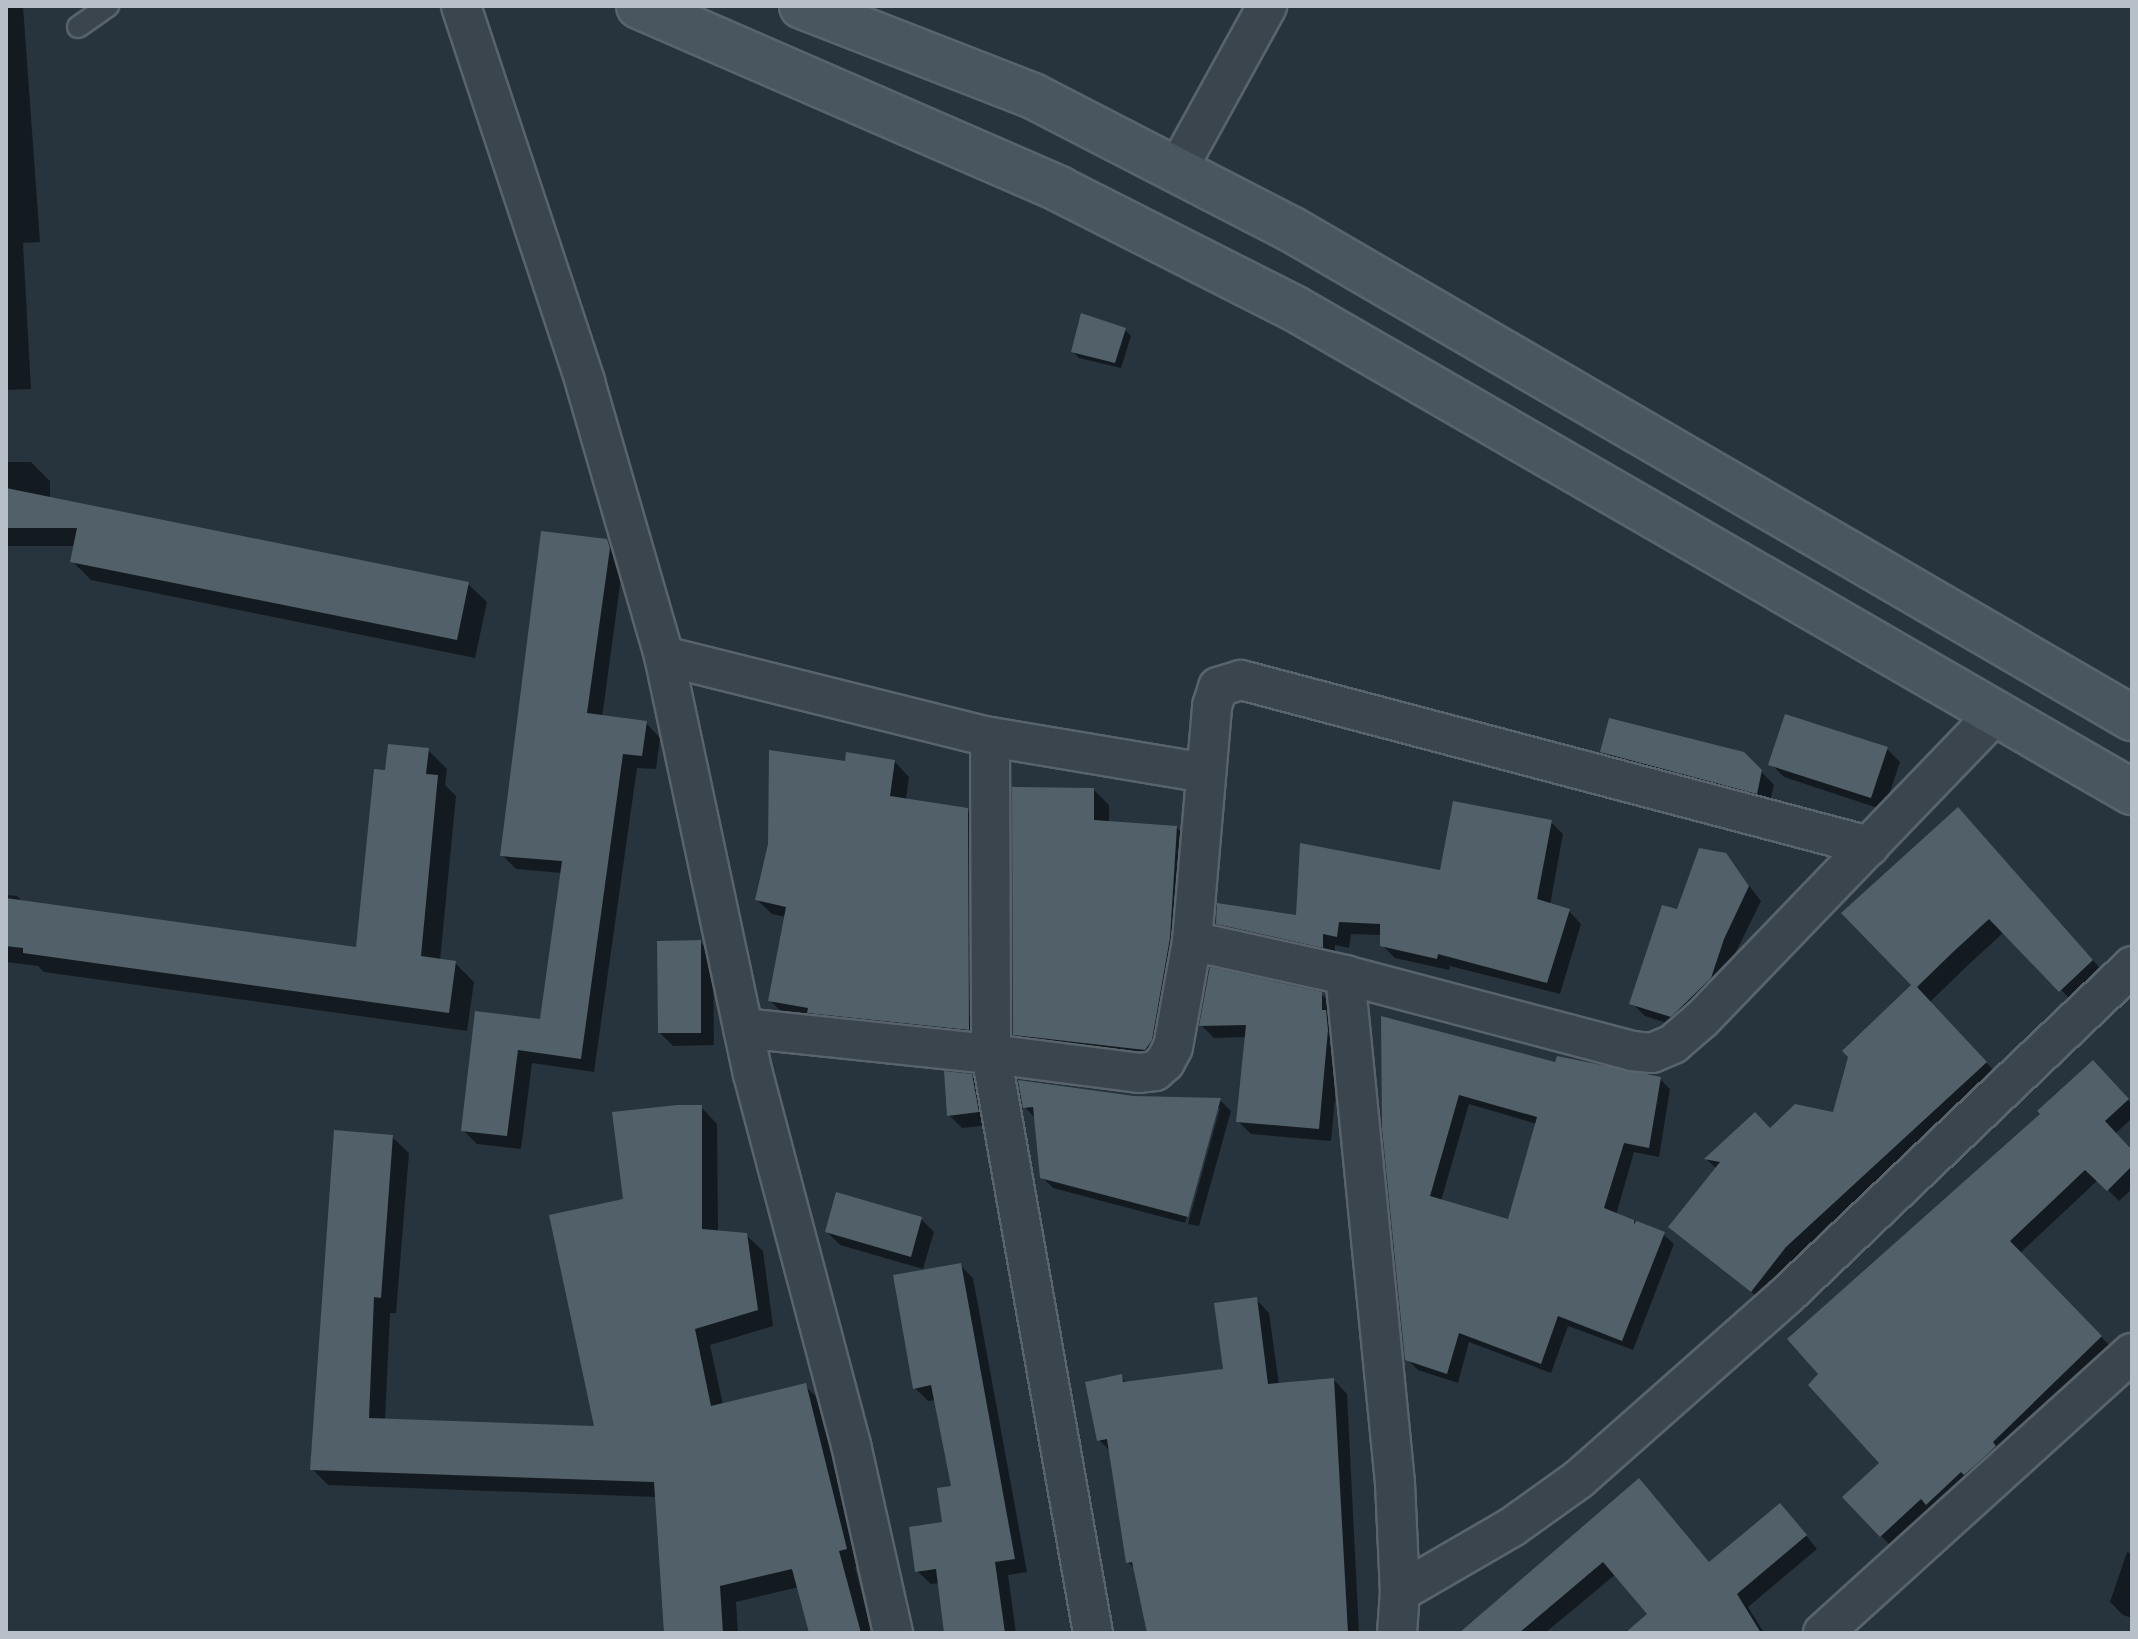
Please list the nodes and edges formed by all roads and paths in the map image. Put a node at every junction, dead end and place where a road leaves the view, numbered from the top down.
1 (108, 6) edge
2 (461, 6) edge
3 (639, 6) edge
4 (802, 6) edge
5 (1267, 6) edge
6 (78, 27) dead end
7 (1177, 170) junction
8 (664, 656) junction
9 (1995, 715) junction
10 (2132, 718) edge
11 (990, 737) junction
12 (1206, 773) junction
13 (2132, 792) edge
14 (1869, 846) junction
15 (1192, 941) junction
16 (2132, 966) edge
17 (1345, 975) junction
18 (743, 1028) junction
19 (991, 1054) junction
20 (2132, 1353) edge
21 (1400, 1592) junction
22 (893, 1633) edge
23 (1093, 1633) edge
24 (1397, 1633) edge
25 (1823, 1633) edge

1 - 6 lane
2 - 8 street
3 - 9 main road
4 - 7 main road
5 - 7 street
7 - 10 main road
8 - 11 street
8 - 18 street
9 - 13 main road
9 - 14 street
11 - 12 street
11 - 19 street
12 - 14 street
12 - 15 street
14 - 17 street
15 - 17 street
15 - 19 street
16 - 21 street
17 - 21 street
18 - 19 street
18 - 22 street
19 - 23 street
20 - 25 street
21 - 24 street

